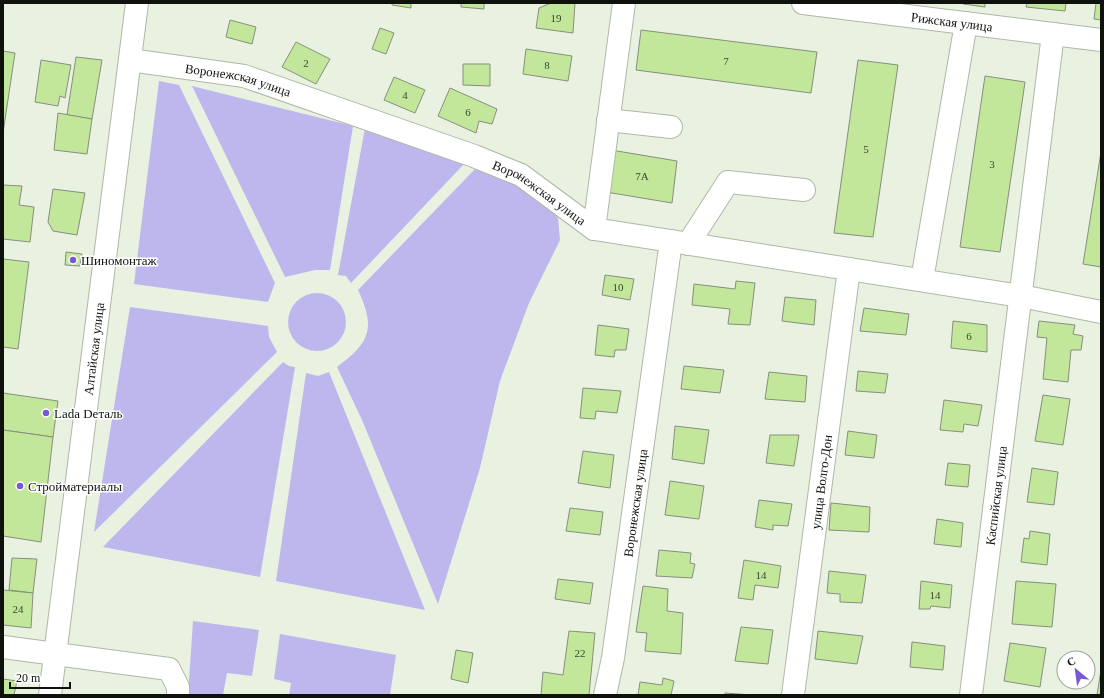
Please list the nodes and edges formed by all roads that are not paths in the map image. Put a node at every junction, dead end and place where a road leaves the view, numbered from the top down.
1 (137, 3) edge
2 (624, 3) edge
3 (803, 3) edge
4 (966, 23) junction
5 (1053, 34) junction
6 (1101, 40) edge
7 (130, 60) junction
8 (608, 120) junction
9 (671, 127) dead end
10 (804, 190) dead end
11 (594, 229) junction
12 (679, 242) junction
13 (849, 268) junction
14 (922, 280) junction
15 (1021, 296) junction
16 (1101, 312) edge
17 (3, 647) edge
18 (55, 653) junction
19 (50, 695) edge
20 (178, 695) edge
21 (605, 695) edge
22 (793, 695) edge
23 (971, 695) edge

1 - 7 street, Алтайская улица
2 - 8 street
3 - 4 street, Рижская улица
4 - 5 street, Рижская улица
4 - 14 street
5 - 6 street, Рижская улица
5 - 15 street, Каспийская улица
7 - 11 street, Воронежская улица
7 - 18 street, Алтайская улица
8 - 9 street
8 - 11 street
10 - 12 street
11 - 12 street, Воронежская улица
12 - 13 street
12 - 21 street, Воронежская улица
13 - 14 street
13 - 22 street, улица Волго-Дон
14 - 15 street
15 - 16 street
15 - 23 street, Каспийская улица
17 - 18 street
18 - 19 street, Алтайская улица
18 - 20 street

